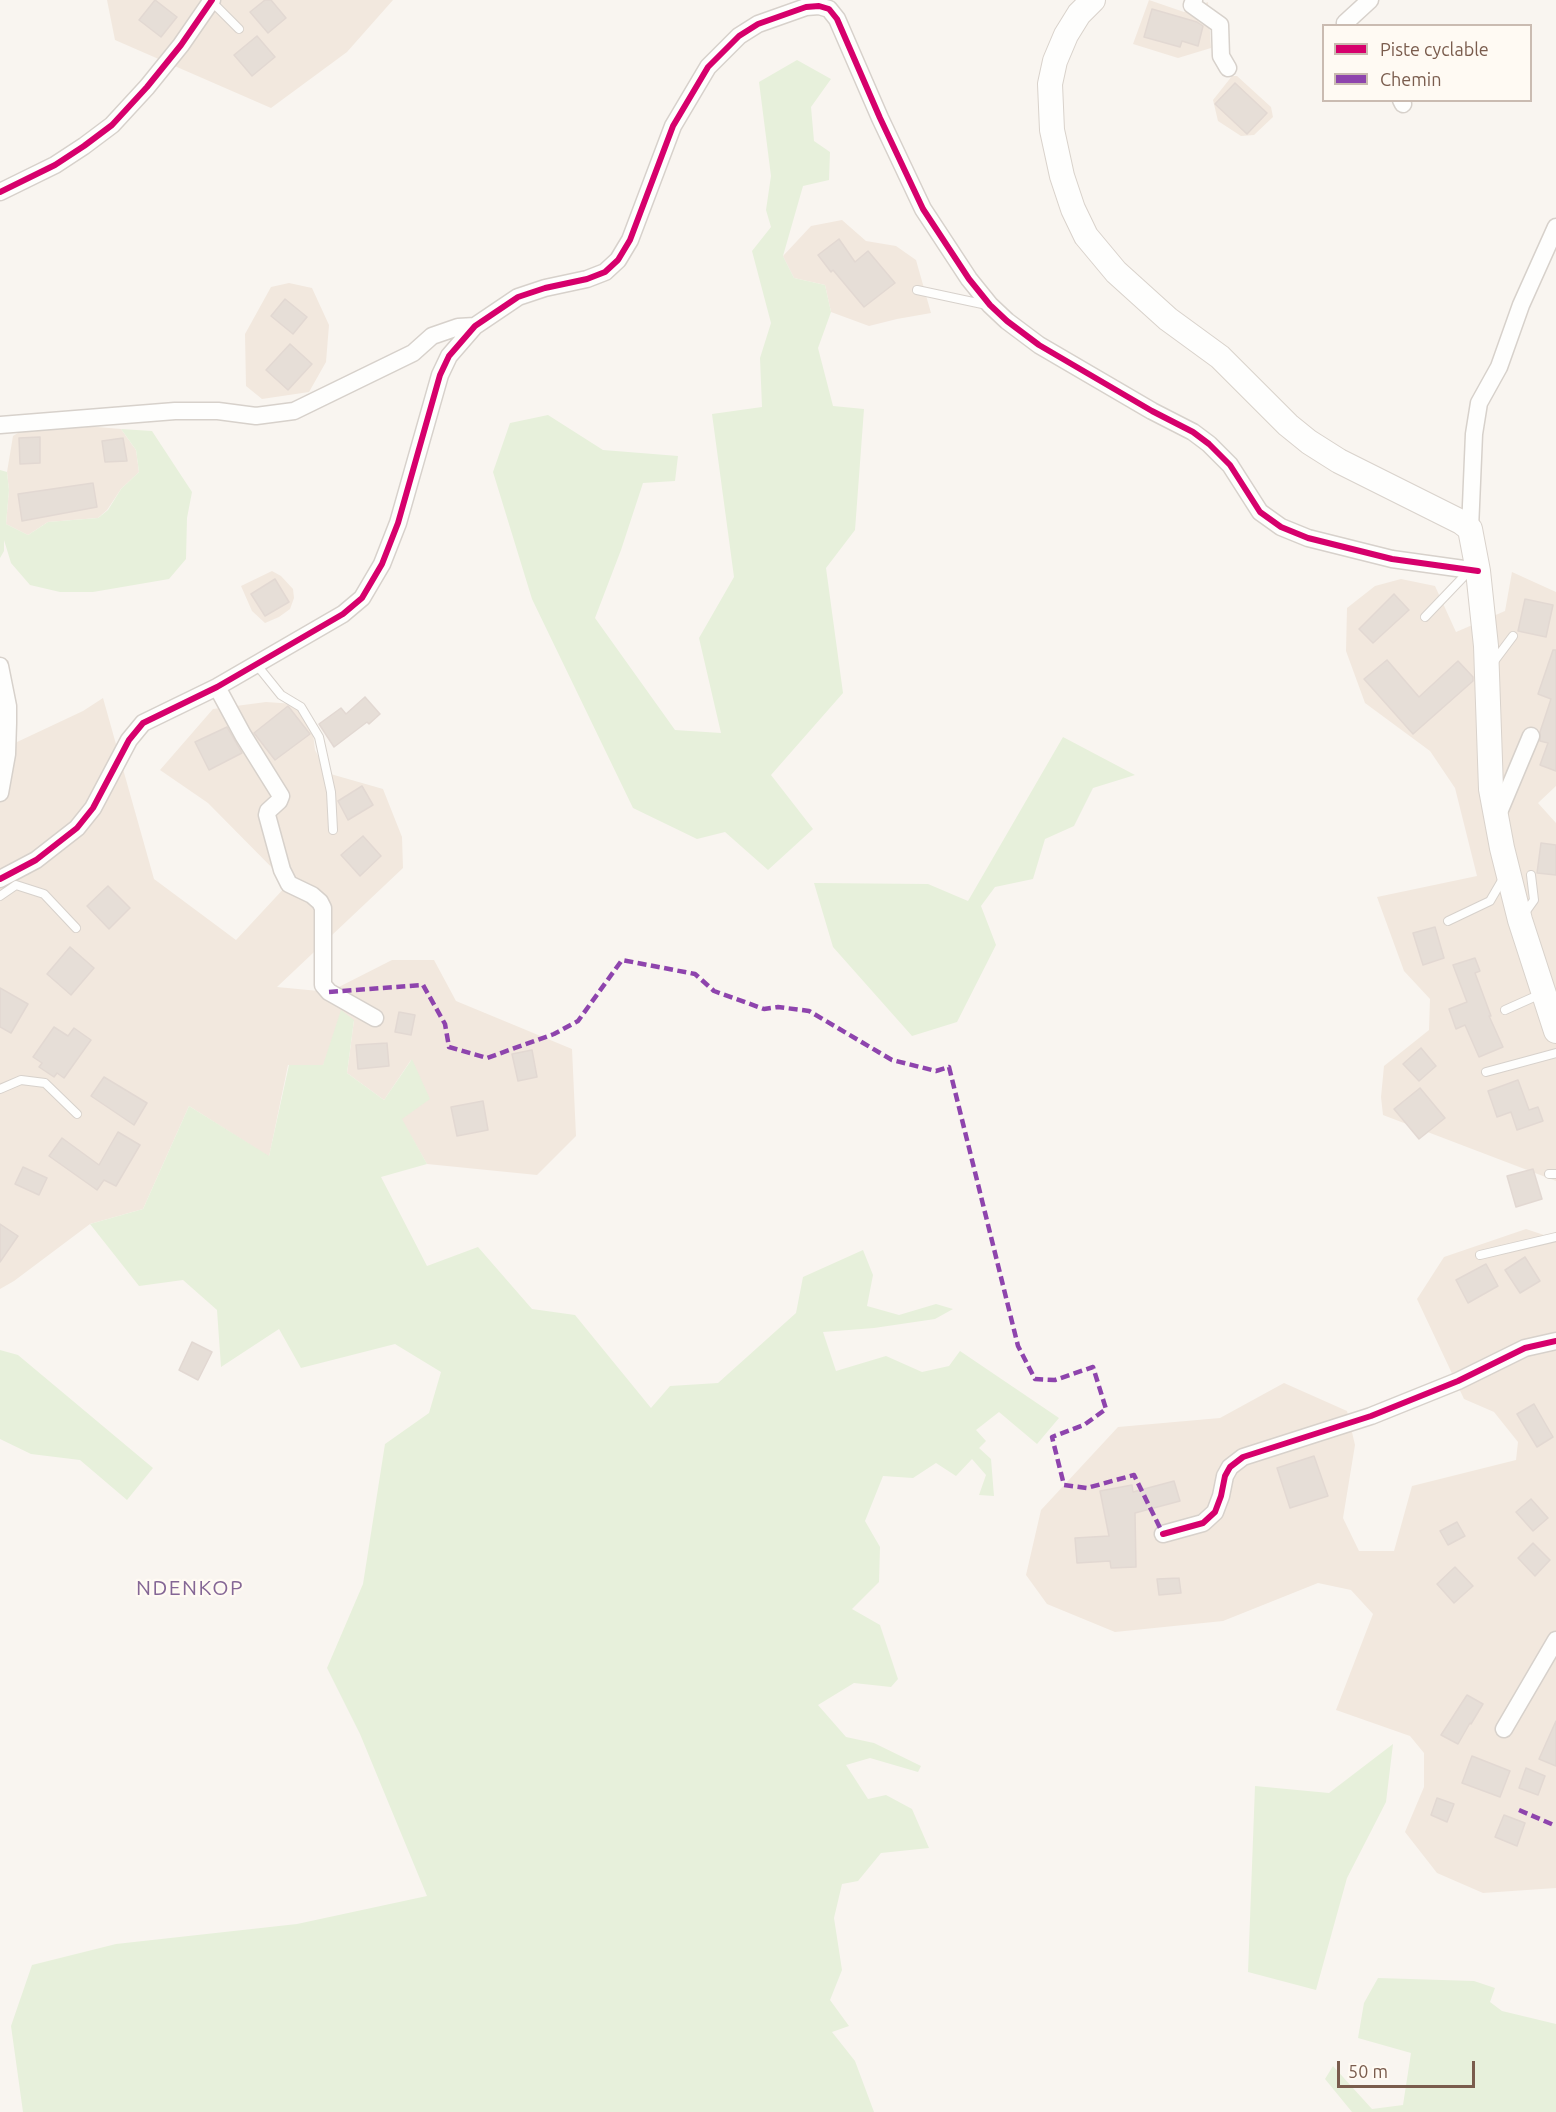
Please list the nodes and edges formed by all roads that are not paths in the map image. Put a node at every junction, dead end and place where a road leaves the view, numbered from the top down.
1 (211, 0) edge
2 (1093, 0) edge
3 (1194, 0) edge
4 (1370, 0) edge
5 (1345, 24) edge
6 (239, 29) dead end
7 (1228, 68) dead end
8 (0, 192) edge
9 (1556, 227) edge
10 (917, 290) dead end
11 (990, 305) junction
12 (475, 326) junction
13 (0, 425) edge
14 (1470, 529) junction
15 (1474, 570) junction
16 (1425, 617) dead end
17 (1513, 636) dead end
18 (256, 664) junction
19 (0, 666) edge
20 (1487, 671) junction
21 (217, 687) junction
22 (1531, 736) dead end
23 (3, 755) edge
24 (0, 794) edge
25 (1497, 817) junction
26 (333, 830) dead end
27 (1519, 873) junction
28 (0, 879) edge
29 (0, 896) edge
30 (1448, 921) dead end
31 (76, 928) dead end
32 (1550, 991) edge
33 (1505, 1010) dead end
34 (375, 1018) dead end
35 (1556, 1031) edge
36 (1556, 1053) edge
37 (1486, 1071) dead end
38 (0, 1089) edge
39 (77, 1114) dead end
40 (1556, 1237) edge
41 (1480, 1255) dead end
42 (1556, 1341) edge
43 (1163, 1534) dead end
44 (1556, 1640) edge
45 (1504, 1729) dead end

1 - 6 lane
1 - 8 street
2 - 14 street
3 - 7 street
4 - 5 street
9 - 14 street
10 - 11 lane
11 - 12 street
11 - 15 street
12 - 13 street
12 - 18 street
14 - 15 street
15 - 16 lane
15 - 20 street
17 - 20 lane
18 - 21 street
18 - 26 lane
19 - 23 street
20 - 25 street
21 - 28 street
21 - 34 street
22 - 25 street
23 - 24 street
25 - 27 street
27 - 30 lane
27 - 32 street
29 - 31 lane
32 - 33 lane
32 - 35 street
36 - 37 lane
38 - 39 lane
40 - 41 lane
42 - 43 street
44 - 45 street

